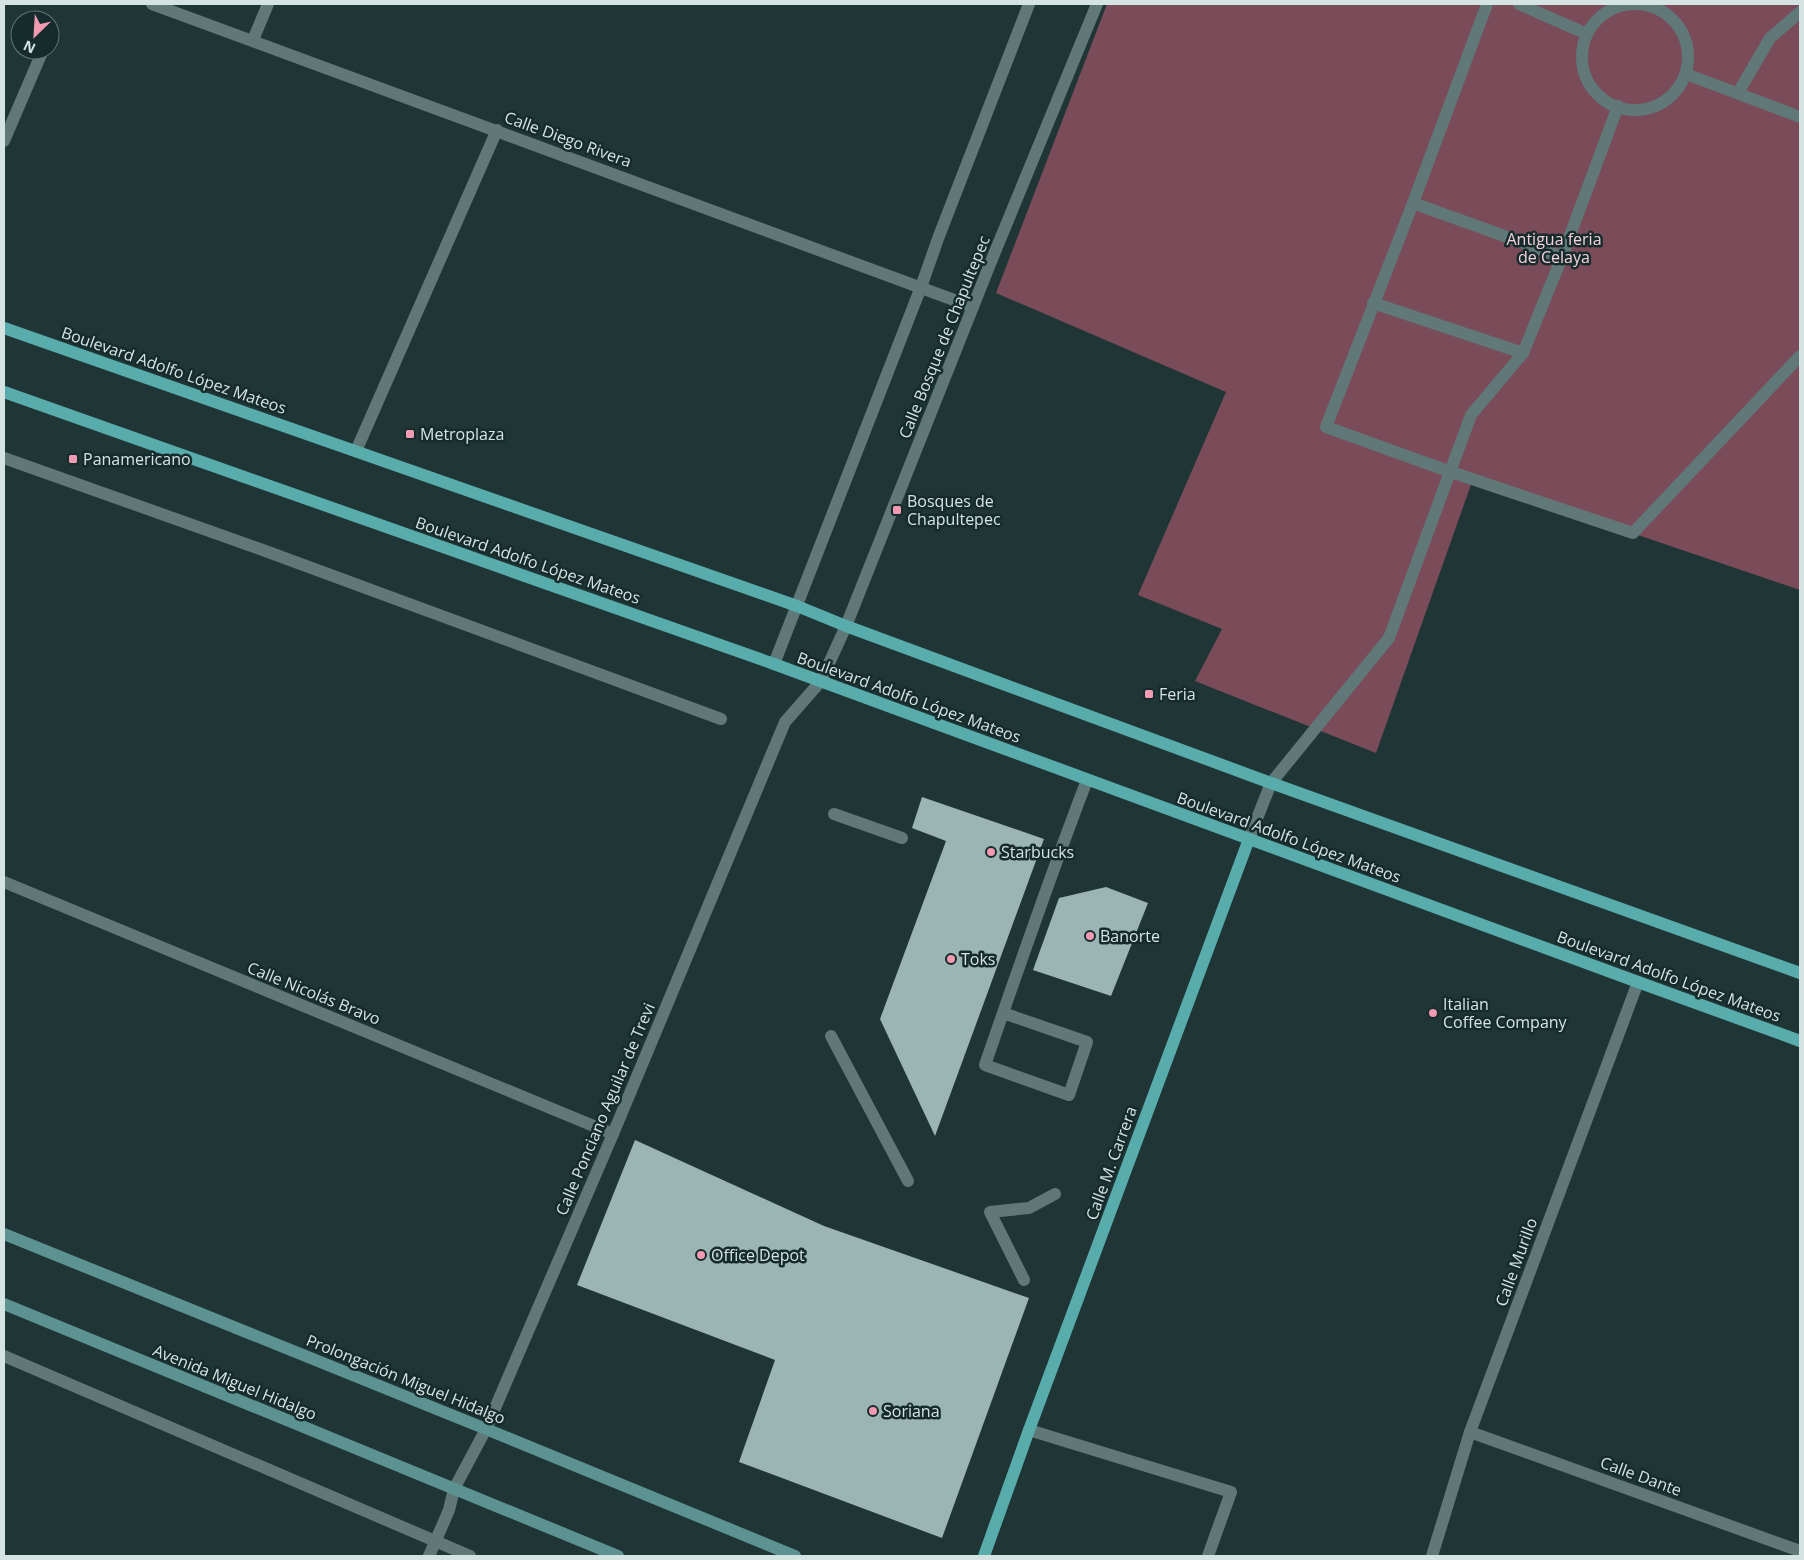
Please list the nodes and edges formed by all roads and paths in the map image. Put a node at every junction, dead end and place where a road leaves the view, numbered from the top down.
1 (152, 4) edge
2 (268, 4) edge
3 (1029, 4) edge
4 (1096, 4) edge
5 (1487, 4) edge
6 (1519, 4) edge
7 (1800, 12) edge
8 (1587, 34) junction
9 (253, 40) junction
10 (39, 60) edge
11 (1686, 74) junction
12 (1738, 93) junction
13 (1618, 106) junction
14 (1800, 117) edge
15 (497, 130) junction
16 (4, 141) edge
17 (1413, 203) junction
18 (1562, 257) junction
19 (921, 287) junction
20 (1373, 303) junction
21 (973, 307) junction
22 (4, 328) edge
23 (1523, 353) junction
24 (1800, 356) edge
25 (4, 392) edge
26 (356, 451) junction
27 (4, 458) edge
28 (1451, 472) junction
29 (797, 606) junction
30 (846, 626) junction
31 (774, 664) junction
32 (822, 681) junction
33 (721, 719) dead end
34 (1087, 780) junction
35 (1271, 783) junction
36 (834, 814) dead end
37 (902, 838) dead end
38 (1249, 839) junction
39 (4, 882) edge
40 (1800, 973) edge
41 (1638, 982) junction
42 (1003, 1013) junction
43 (831, 1036) dead end
44 (1800, 1040) edge
45 (613, 1134) junction
46 (908, 1181) dead end
47 (1055, 1194) dead end
48 (4, 1234) edge
49 (1024, 1280) dead end
50 (4, 1304) edge
51 (4, 1356) edge
52 (486, 1429) junction
53 (1029, 1430) junction
54 (1470, 1432) junction
55 (454, 1490) junction
56 (435, 1542) junction
57 (1800, 1551) edge
58 (429, 1556) edge
59 (470, 1556) edge
60 (618, 1556) edge
61 (794, 1556) edge
62 (984, 1556) edge
63 (1208, 1556) edge
64 (1432, 1556) edge

1 - 9 street, Calle Diego Rivera
2 - 9 street
3 - 19 street
4 - 21 street, Calle Bosque de Chapultepec
5 - 17 street
6 - 8 street
7 - 12 street
8 - 11 street
8 - 13 street
9 - 15 street, Calle Diego Rivera
10 - 16 street
11 - 12 street
11 - 13 street
12 - 14 street
13 - 18 street, Calle M. Carrera
15 - 19 street, Calle Diego Rivera
15 - 26 street
17 - 18 street
17 - 20 street
18 - 23 street, Calle M. Carrera
19 - 21 street, Calle Diego Rivera
19 - 29 street
20 - 23 street
20 - 28 street
21 - 30 street, Calle Bosque de Chapultepec
22 - 26 main road, Boulevard Adolfo López Mateos
23 - 28 street, Calle M. Carrera
24 - 28 street
25 - 31 main road, Boulevard Adolfo López Mateos
26 - 29 main road, Boulevard Adolfo López Mateos
27 - 33 street
28 - 35 street, Calle M. Carrera
29 - 30 main road, Boulevard Adolfo López Mateos
29 - 31 street
30 - 32 street, Calle Bosque de Chapultepec
30 - 35 main road, Boulevard Adolfo López Mateos
31 - 32 main road, Boulevard Adolfo López Mateos
32 - 34 main road, Boulevard Adolfo López Mateos
32 - 45 street, Calle Ponciano Aguilar de Trevi
34 - 38 main road, Boulevard Adolfo López Mateos
34 - 42 street
35 - 38 street, Calle M. Carrera
35 - 40 main road, Boulevard Adolfo López Mateos
36 - 37 street
38 - 41 main road, Boulevard Adolfo López Mateos
38 - 53 main road, Calle M. Carrera
39 - 45 street, Calle Nicolás Bravo
41 - 44 main road, Boulevard Adolfo López Mateos
41 - 54 street, Calle Murillo
42 - 42 street
43 - 46 street
45 - 52 street, Calle Ponciano Aguilar de Trevi
47 - 49 street
48 - 52 street, Prolongación Miguel Hidalgo
50 - 55 street, Avenida Miguel Hidalgo
51 - 56 street
52 - 55 street, Calle Ponciano Aguilar de Trevi
52 - 61 street, Prolongación Miguel Hidalgo
53 - 62 main road, Calle M. Carrera
53 - 63 street
54 - 57 street, Calle Dante
54 - 64 street, Calle Murillo
55 - 56 street, Calle Ponciano Aguilar de Trevi
55 - 60 street
56 - 58 street, Calle Ponciano Aguilar de Trevi
56 - 59 street

